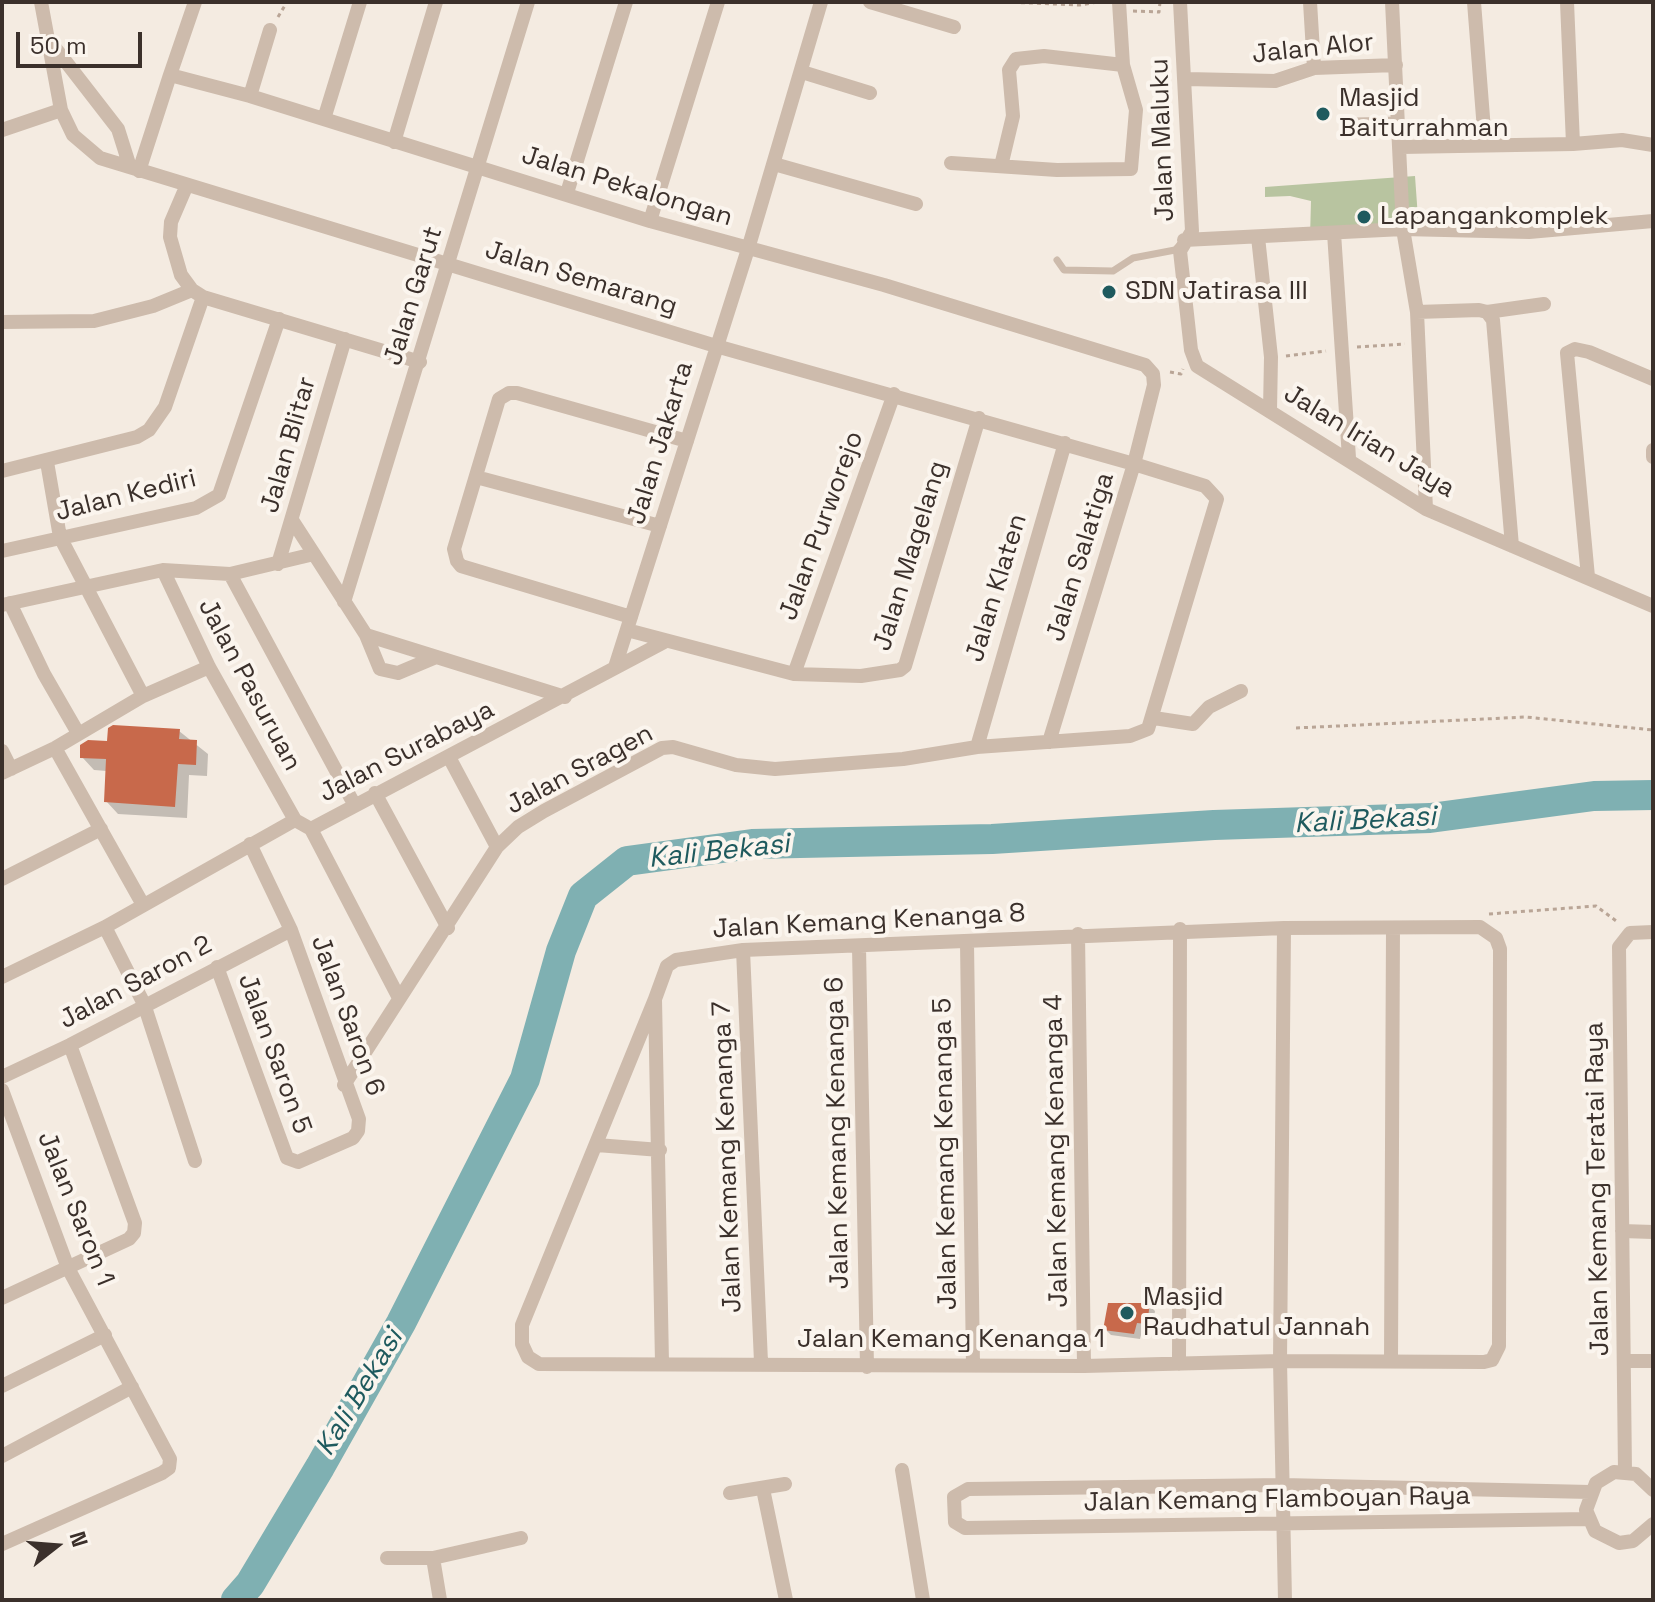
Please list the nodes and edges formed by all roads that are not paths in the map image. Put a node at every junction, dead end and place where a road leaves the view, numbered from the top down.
1 (41, 2) edge
2 (195, 2) edge
3 (360, 2) edge
4 (436, 2) edge
5 (528, 2) edge
6 (626, 2) edge
7 (718, 2) edge
8 (821, 2) edge
9 (870, 2) edge
10 (1180, 2) edge
11 (1310, 2) edge
12 (1392, 2) edge
13 (1474, 2) edge
14 (1567, 2) edge
15 (1120, 6) edge
16 (954, 27) dead end
17 (270, 30) dead end
18 (49, 40) junction
19 (1123, 65) junction
20 (1396, 65) junction
21 (1314, 68) junction
22 (802, 72) junction
23 (170, 75) junction
24 (1187, 79) junction
25 (870, 93) dead end
26 (250, 96) junction
27 (61, 110) junction
28 (324, 119) junction
29 (1399, 120) junction
30 (1356, 121) dead end
31 (2, 130) edge
32 (394, 142) junction
33 (1485, 143) junction
34 (1573, 144) junction
35 (1653, 145) edge
36 (1401, 147) junction
37 (951, 163) dead end
38 (774, 164) junction
39 (477, 166) junction
40 (1001, 166) junction
41 (135, 169) junction
42 (186, 187) junction
43 (567, 193) junction
44 (916, 204) dead end
45 (650, 221) junction
46 (1653, 221) edge
47 (1403, 229) junction
48 (1334, 233) junction
49 (1258, 237) junction
50 (1184, 240) junction
51 (748, 249) junction
52 (1057, 260) dead end
53 (450, 264) junction
54 (198, 294) junction
55 (1544, 304) dead end
56 (1417, 312) junction
57 (1487, 312) junction
58 (279, 319) junction
59 (2, 322) edge
60 (345, 339) junction
61 (716, 346) junction
62 (420, 362) junction
63 (1195, 364) joint
64 (1653, 379) edge
65 (1154, 385) joint
66 (894, 394) junction
67 (1270, 410) junction
68 (979, 418) junction
69 (687, 441) junction
70 (1065, 443) junction
71 (1653, 450) edge
72 (1653, 457) edge
73 (1349, 458) junction
74 (47, 462) junction
75 (1134, 464) junction
76 (2, 471) edge
77 (476, 477) junction
78 (1426, 509) junction
79 (292, 520) junction
80 (660, 526) junction
81 (60, 537) junction
82 (1512, 546) junction
83 (2, 551) edge
84 (314, 554) junction
85 (278, 564) junction
86 (163, 570) junction
87 (230, 574) junction
88 (1588, 577) junction
89 (86, 587) junction
90 (344, 602) junction
91 (6, 604) edge
92 (1653, 606) edge
93 (629, 624) junction
94 (366, 635) junction
95 (664, 642) junction
96 (436, 657) junction
97 (209, 667) junction
98 (615, 667) junction
99 (794, 674) junction
100 (1241, 691) dead end
101 (143, 696) junction
102 (565, 697) junction
103 (1154, 718) junction
104 (78, 733) junction
105 (1049, 742) junction
106 (977, 747) junction
107 (55, 748) junction
108 (2, 751) edge
109 (449, 757) junction
110 (7, 771) edge
111 (375, 793) junction
112 (354, 804) junction
113 (295, 820) junction
114 (101, 829) junction
115 (311, 829) junction
116 (250, 844) junction
117 (497, 847) junction
118 (2, 879) edge
119 (142, 903) junction
120 (105, 927) junction
121 (1480, 927) joint
122 (448, 928) junction
123 (1284, 928) junction
124 (1393, 928) junction
125 (1180, 929) junction
126 (291, 930) junction
127 (1653, 932) edge
128 (1078, 934) junction
129 (967, 943) junction
130 (859, 947) junction
131 (743, 950) junction
132 (217, 967) junction
133 (2, 977) edge
134 (399, 998) junction
135 (655, 999) junction
136 (144, 1004) junction
137 (70, 1045) junction
138 (2, 1077) edge
139 (344, 1085) junction
140 (2, 1090) edge
141 (597, 1145) junction
142 (660, 1150) junction
143 (287, 1158) joint
144 (195, 1161) dead end
145 (1622, 1231) junction
146 (1653, 1232) edge
147 (68, 1268) junction
148 (2, 1298) edge
149 (105, 1335) junction
150 (1391, 1360) junction
151 (1280, 1361) junction
152 (1624, 1361) junction
153 (1653, 1361) edge
154 (761, 1362) junction
155 (662, 1363) junction
156 (1179, 1364) junction
157 (973, 1365) junction
158 (1084, 1366) junction
159 (867, 1367) junction
160 (2, 1386) edge
161 (132, 1387) junction
162 (2, 1456) edge
163 (902, 1470) dead end
164 (1625, 1472) junction
165 (785, 1484) dead end
166 (1283, 1485) junction
167 (763, 1489) junction
168 (1653, 1490) edge
169 (1590, 1492) junction
170 (730, 1493) dead end
171 (1589, 1519) junction
172 (1284, 1521) junction
173 (1653, 1524) edge
174 (521, 1538) dead end
175 (3, 1542) edge
176 (387, 1558) dead end
177 (433, 1558) junction
178 (440, 1600) edge
179 (786, 1600) edge
180 (923, 1600) edge
181 (1285, 1600) edge

1 - 18 street, Jalan Semarang
2 - 23 street
3 - 28 street
4 - 32 street
5 - 39 street, Jalan Garut
6 - 43 street
7 - 45 street
8 - 22 street, Jalan Jakarta
9 - 16 street
10 - 24 street, Jalan Maluku
11 - 21 street
12 - 20 street
13 - 33 street
14 - 34 street
15 - 19 street
17 - 26 street
18 - 27 street, Jalan Semarang
18 - 41 street
19 - 40 street
19 - 40 street
20 - 21 street, Jalan Alor
20 - 29 street
21 - 24 street, Jalan Alor
22 - 25 street
22 - 38 street, Jalan Jakarta
23 - 26 street, Jalan Pekalongan
23 - 41 street
24 - 50 street, Jalan Maluku
26 - 28 street, Jalan Pekalongan
27 - 31 street
27 - 41 street, Jalan Semarang
28 - 32 street, Jalan Pekalongan
29 - 30 lane
29 - 36 street
32 - 39 street, Jalan Pekalongan
33 - 34 street
33 - 36 street
34 - 35 street
36 - 47 street
37 - 40 street
38 - 44 street
38 - 51 street, Jalan Jakarta
39 - 43 street, Jalan Pekalongan
39 - 53 street, Jalan Garut
41 - 42 street, Jalan Semarang
42 - 53 street, Jalan Semarang
42 - 54 street
43 - 45 street, Jalan Pekalongan
45 - 51 street, Jalan Pekalongan
46 - 47 street
47 - 48 street
47 - 56 street
48 - 49 street
48 - 73 street
49 - 50 street
49 - 67 street
50 - 52 lane
50 - 63 street, Jalan Maluku
51 - 61 street, Jalan Jakarta
51 - 65 street, Jalan Pekalongan
53 - 61 street, Jalan Semarang
53 - 62 street, Jalan Garut
54 - 58 street
54 - 59 street
54 - 74 street
55 - 57 street
56 - 57 street
56 - 78 street
57 - 82 street
58 - 60 street
58 - 81 street, Jalan Kediri
60 - 62 street
60 - 79 street, Jalan Blitar
61 - 66 street, Jalan Semarang
61 - 69 street, Jalan Jakarta
62 - 90 street, Jalan Garut
63 - 67 street, Jalan Irian Jaya
64 - 88 street
65 - 75 street, Jalan Salatiga
66 - 68 street, Jalan Semarang
66 - 99 street, Jalan Purworejo
67 - 73 street, Jalan Irian Jaya
68 - 70 street, Jalan Semarang
68 - 99 street, Jalan Magelang
69 - 77 street
69 - 80 street, Jalan Jakarta
70 - 75 street, Jalan Semarang
70 - 106 street, Jalan Klaten
71 - 72 street
73 - 78 street, Jalan Irian Jaya
74 - 76 street
74 - 81 street
75 - 103 street, Jalan Semarang
75 - 105 street, Jalan Salatiga
77 - 80 street
77 - 93 street, Jalan Magelang
78 - 82 street, Jalan Irian Jaya
79 - 84 street
79 - 85 street, Jalan Blitar
80 - 93 street, Jalan Jakarta
81 - 83 street, Jalan Kediri
81 - 89 street
82 - 88 street, Jalan Irian Jaya
84 - 85 street
84 - 90 street
85 - 87 street
86 - 87 street
86 - 89 street
86 - 97 street, Jalan Pasuruan
87 - 112 street
88 - 92 street, Jalan Irian Jaya
89 - 91 street
89 - 101 street
90 - 94 street
91 - 104 street
93 - 95 street, Jalan Magelang
93 - 98 street, Jalan Jakarta
94 - 96 street
94 - 96 street
95 - 98 street, Jalan Surabaya
95 - 99 street, Jalan Magelang
96 - 102 street
97 - 101 street
97 - 113 street, Jalan Pasuruan
98 - 102 street, Jalan Surabaya
100 - 103 street
101 - 104 street
102 - 109 street, Jalan Surabaya
103 - 105 street, Jalan Sragen
104 - 107 street
105 - 106 street, Jalan Sragen
106 - 117 street, Jalan Sragen
107 - 110 street
107 - 114 street
108 - 110 street
109 - 111 street, Jalan Surabaya
109 - 117 street
111 - 112 street, Jalan Surabaya
111 - 122 street
112 - 115 street, Jalan Surabaya
113 - 115 street, Jalan Surabaya
113 - 116 street, Jalan Surabaya
114 - 118 street
114 - 119 street
115 - 134 street
116 - 119 street, Jalan Surabaya
116 - 126 street, Jalan Saron 6
117 - 122 street, Jalan Sragen
119 - 120 street, Jalan Surabaya
120 - 133 street, Jalan Surabaya
120 - 136 street
121 - 124 street, Jalan Kemang Kenanga 8
121 - 150 street, Jalan Kemang Kenanga 1
122 - 134 street, Jalan Sragen
123 - 124 street, Jalan Kemang Kenanga 8
123 - 125 street, Jalan Kemang Kenanga 8
123 - 151 street
124 - 150 street
125 - 128 street, Jalan Kemang Kenanga 8
125 - 156 street
126 - 132 street, Jalan Saron 2
126 - 139 street, Jalan Saron 6
127 - 145 street, Jalan Kemang Teratai Raya
128 - 129 street, Jalan Kemang Kenanga 8
128 - 158 street, Jalan Kemang Kenanga 4
129 - 130 street, Jalan Kemang Kenanga 8
129 - 157 street, Jalan Kemang Kenanga 5
130 - 131 street, Jalan Kemang Kenanga 8
130 - 159 street, Jalan Kemang Kenanga 6
131 - 135 street, Jalan Kemang Kenanga 8
131 - 154 street, Jalan Kemang Kenanga 7
132 - 136 street, Jalan Saron 2
132 - 143 street, Jalan Saron 5
134 - 139 street, Jalan Sragen
135 - 141 street
135 - 142 street, Jalan Kemang Kenanga 8
136 - 137 street, Jalan Saron 2
136 - 144 street
137 - 138 street, Jalan Saron 2
137 - 147 street
139 - 143 street, Jalan Saron 6
140 - 147 street, Jalan Saron 1
141 - 142 street
141 - 155 street, Jalan Kemang Kenanga 1
142 - 155 street, Jalan Kemang Kenanga 8
145 - 146 street
145 - 152 street, Jalan Kemang Teratai Raya
147 - 148 street
147 - 149 street, Jalan Saron 1
149 - 160 street
149 - 161 street, Jalan Saron 1
150 - 151 street, Jalan Kemang Kenanga 1
151 - 156 street, Jalan Kemang Kenanga 1
151 - 166 street
152 - 153 street
152 - 164 street, Jalan Kemang Teratai Raya
154 - 155 street, Jalan Kemang Kenanga 1
154 - 159 street, Jalan Kemang Kenanga 1
156 - 158 street, Jalan Kemang Kenanga 1
157 - 158 street, Jalan Kemang Kenanga 1
157 - 159 street, Jalan Kemang Kenanga 1
161 - 162 street
161 - 175 street, Jalan Saron 1
163 - 180 street
164 - 168 street
164 - 169 street
165 - 167 street
166 - 169 street, Jalan Kemang Flamboyan Raya
166 - 172 street
166 - 172 street, Jalan Kemang Flamboyan Raya
167 - 170 street
167 - 179 street
169 - 171 street
171 - 172 street, Jalan Kemang Flamboyan Raya
171 - 173 street
172 - 181 street
174 - 177 street
176 - 177 street
177 - 178 street

